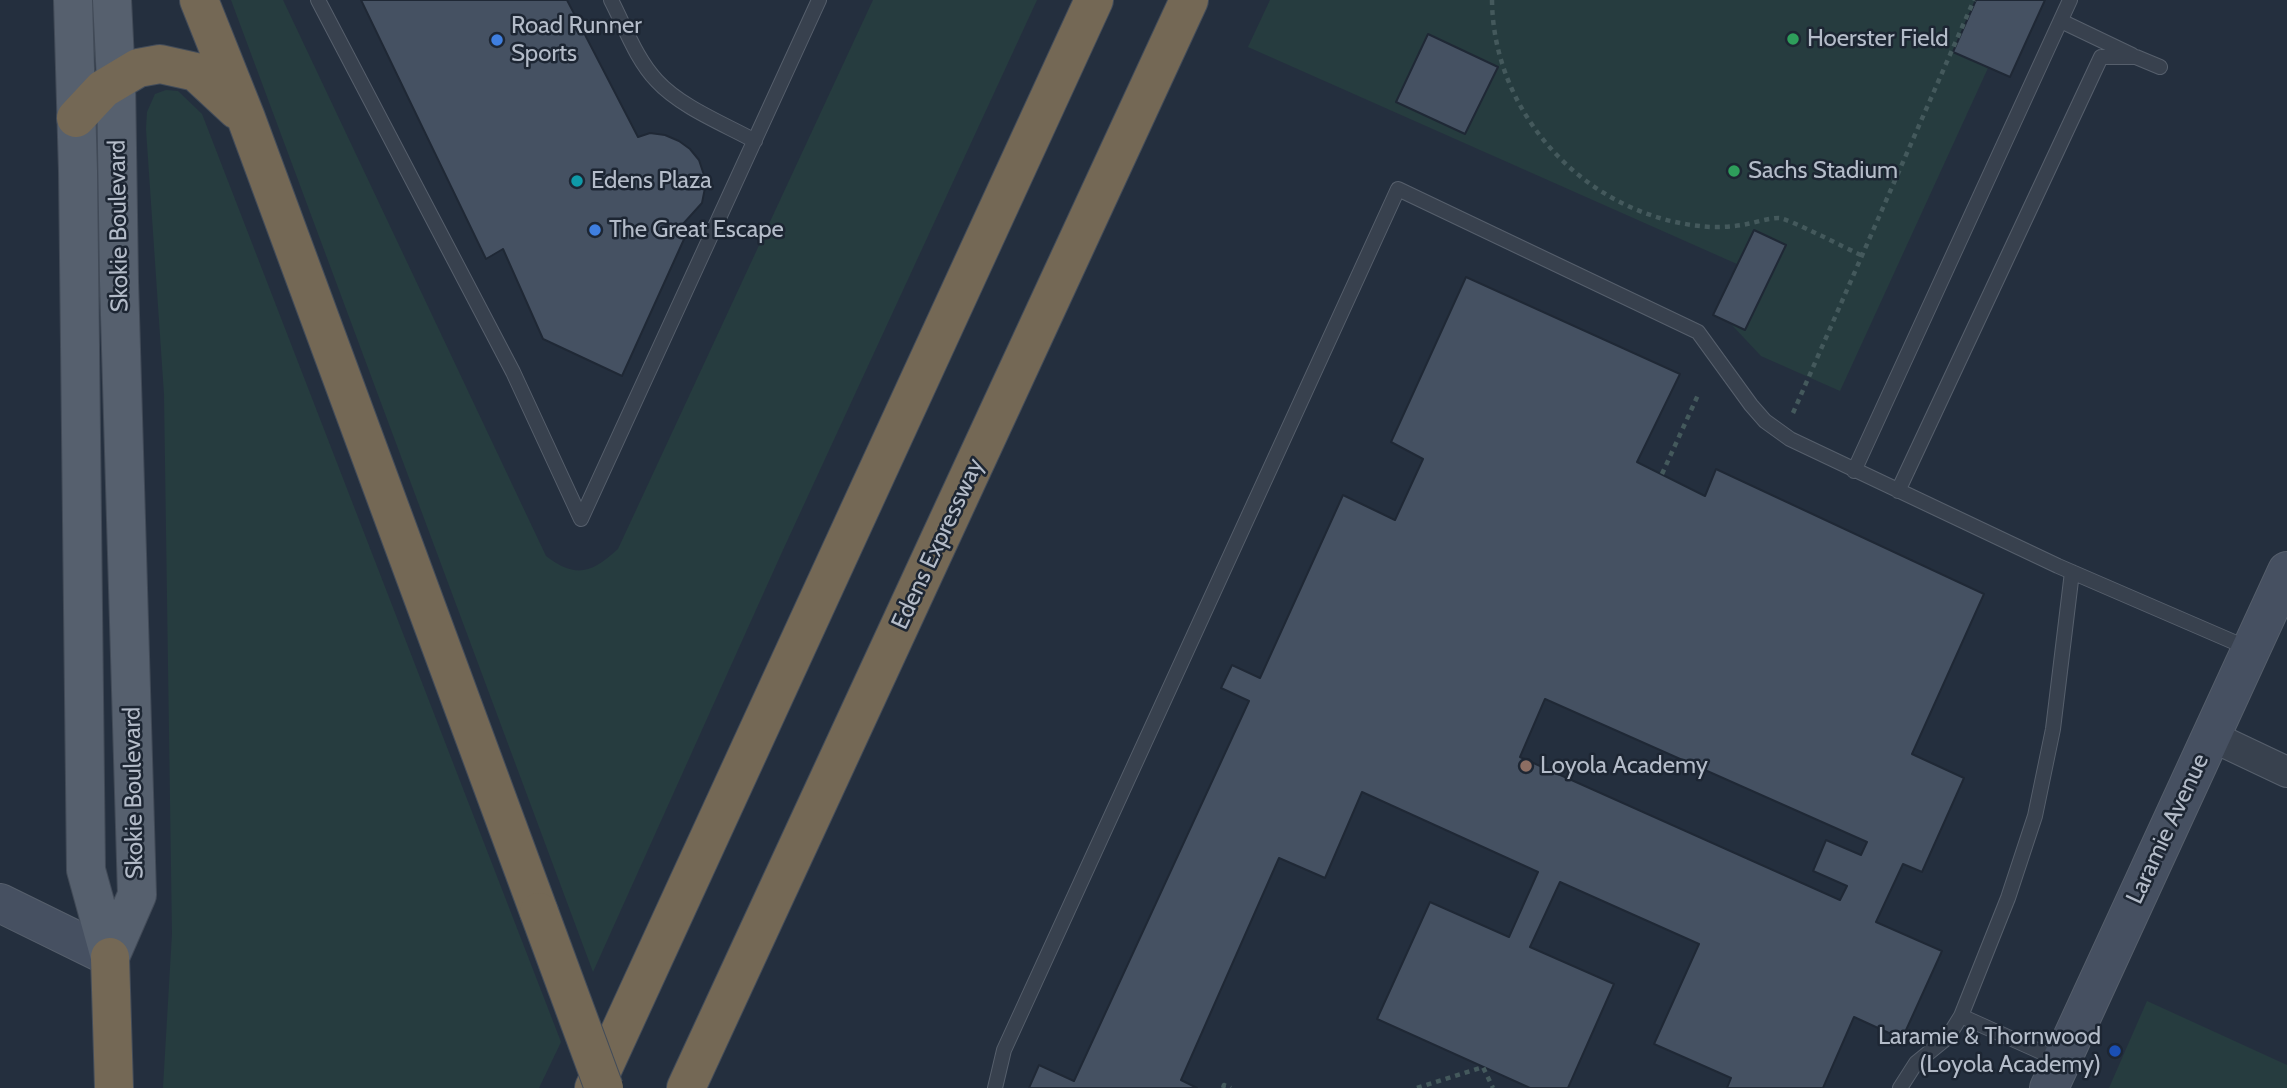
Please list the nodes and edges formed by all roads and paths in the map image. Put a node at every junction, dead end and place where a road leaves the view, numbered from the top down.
1 (73, 0) edge
2 (112, 0) edge
3 (198, 0) edge
4 (318, 0) edge
5 (611, 0) edge
6 (819, 0) edge
7 (1094, 0) edge
8 (1189, 0) edge
9 (1492, 0) edge
10 (1974, 0) edge
11 (2066, 10) edge
12 (2136, 57) junction
13 (2160, 67) dead end
14 (116, 81) junction
15 (76, 118) junction
16 (246, 118) junction
17 (755, 141) junction
18 (1861, 255) junction
19 (1698, 395) dead end
20 (1783, 434) junction
21 (1854, 471) junction
22 (1662, 474) dead end
23 (1898, 491) junction
24 (2287, 571) edge
25 (2072, 572) junction
26 (2251, 649) junction
27 (2211, 736) junction
28 (2287, 772) edge
29 (0, 903) edge
30 (110, 957) junction
31 (1961, 1016) junction
32 (2055, 1075) edge
33 (114, 1088) edge
34 (594, 1088) edge
35 (604, 1088) edge
36 (686, 1088) edge
37 (995, 1088) edge
38 (1223, 1088) edge
39 (1231, 1088) edge
40 (1417, 1088) edge
41 (1493, 1088) edge
42 (1900, 1088) edge

1 - 15 main road, Skokie Boulevard
2 - 14 main road, Skokie Boulevard
3 - 16 highway
4 - 17 lane
5 - 17 lane
6 - 17 lane
7 - 34 highway
8 - 36 highway, Edens Expressway
9 - 18 path
10 - 18 path
11 - 12 lane
11 - 21 lane
12 - 13 lane
12 - 23 lane
14 - 15 highway
14 - 16 highway
14 - 30 main road, Skokie Boulevard
15 - 30 main road, Skokie Boulevard
16 - 35 highway, bridge
18 - 20 path
19 - 22 path
20 - 21 lane
20 - 37 lane
21 - 23 lane
23 - 25 lane
24 - 26 street, Laramie Avenue
25 - 26 lane
25 - 31 lane
26 - 27 street, Laramie Avenue
27 - 28 street
27 - 32 street, Laramie Avenue
29 - 30 street
30 - 33 highway
31 - 32 lane
31 - 42 lane
38 - 39 path
40 - 41 path

